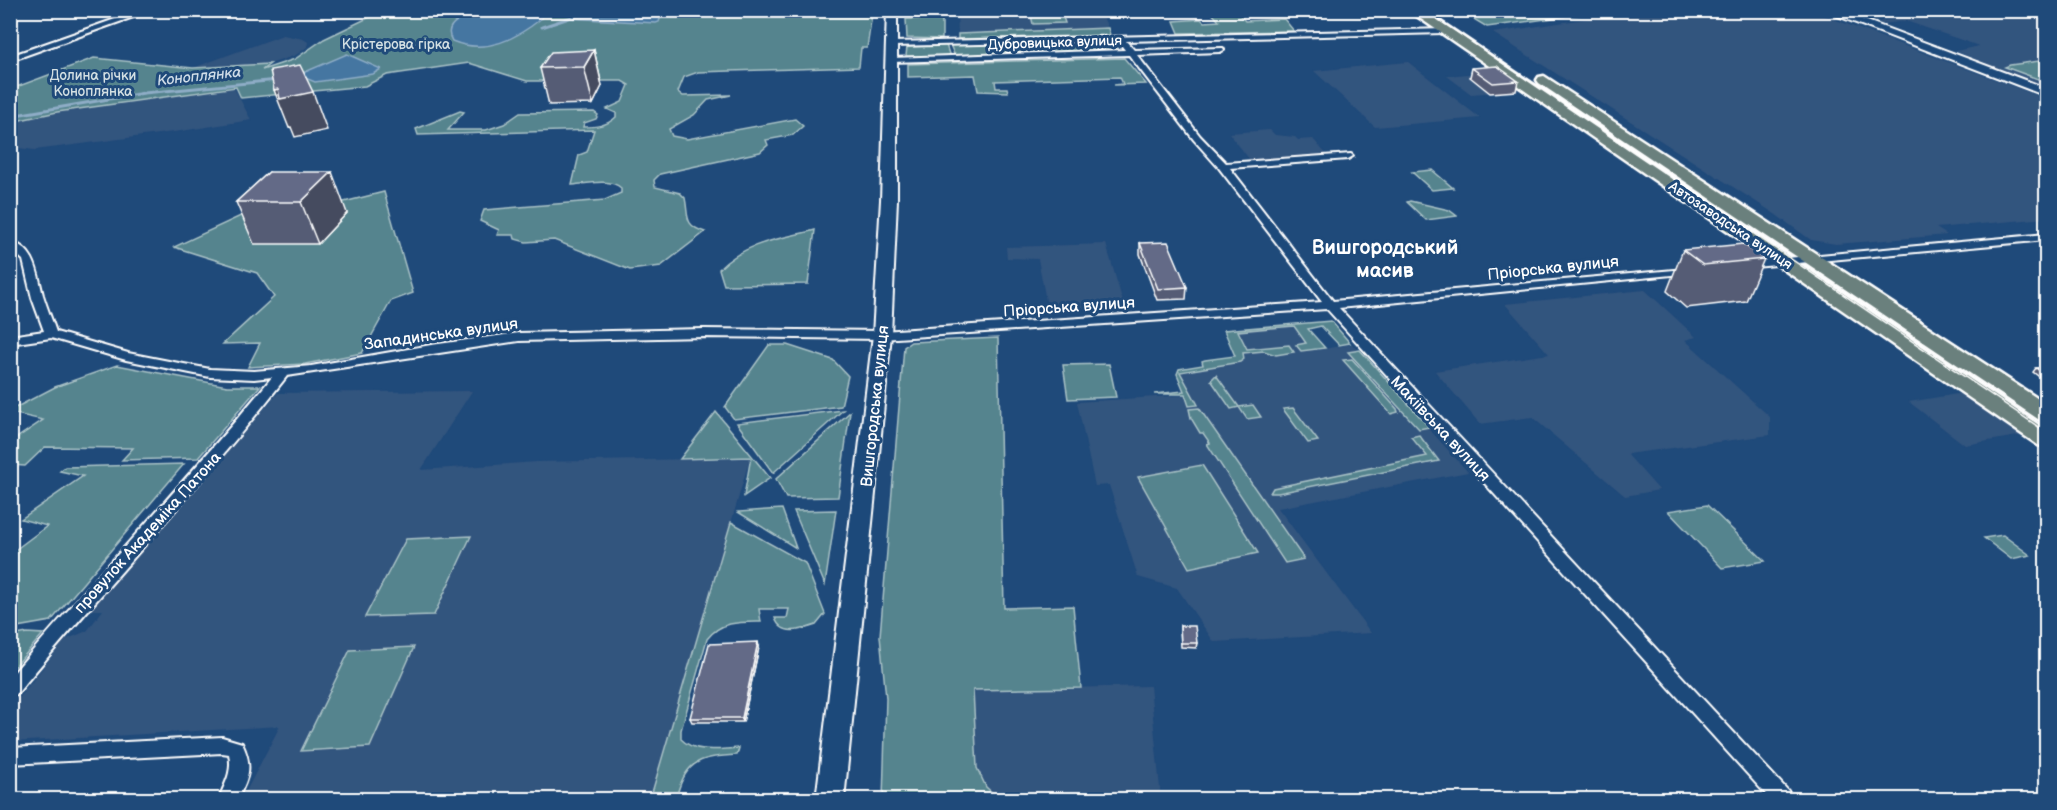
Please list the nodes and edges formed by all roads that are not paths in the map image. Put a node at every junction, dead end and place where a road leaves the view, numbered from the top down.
1 (150, 10) edge
2 (873, 10) edge
3 (1414, 10) edge
4 (1441, 10) edge
5 (1827, 10) edge
6 (892, 11) edge
7 (1444, 31) junction
8 (1120, 38) junction
9 (1220, 50) dead end
10 (891, 52) junction
11 (1132, 53) junction
12 (10, 59) edge
13 (2046, 92) edge
14 (1348, 156) dead end
15 (1223, 166) junction
16 (2046, 237) edge
17 (10, 244) edge
18 (1812, 257) junction
19 (1783, 261) junction
20 (1737, 266) edge
21 (1703, 269) edge
22 (1330, 305) junction
23 (51, 334) junction
24 (882, 335) junction
25 (10, 339) edge
26 (282, 374) junction
27 (2046, 414) edge
28 (2046, 440) edge
29 (10, 690) edge
30 (10, 756) edge
31 (227, 800) edge
32 (830, 800) edge
33 (1784, 800) edge

1 - 12 street
2 - 6 street
3 - 7 main road, Автозаводська вулиця
4 - 18 main road, Автозаводська вулиця
5 - 13 main road
6 - 10 main road, Вишгородська вулиця
7 - 8 street, Дубровицька вулиця
7 - 19 main road, Автозаводська вулиця
8 - 10 street, Дубровицька вулиця
8 - 11 street, Макіївська вулиця
9 - 11 street, Дубровицька вулиця
10 - 11 street, Дубровицька вулиця
10 - 24 main road, Вишгородська вулиця
11 - 15 street, Макіївська вулиця
14 - 15 street
15 - 22 street, Макіївська вулиця
16 - 18 street
17 - 23 street
18 - 19 street
18 - 27 main road, Автозаводська вулиця
19 - 20 street
19 - 28 main road, Автозаводська вулиця
21 - 22 street, Пріорська вулиця
22 - 24 street, Пріорська вулиця
22 - 33 street, Макіївська вулиця
23 - 25 street, Западинська вулиця
23 - 26 street, Западинська вулиця
24 - 26 street, Западинська вулиця
24 - 32 main road, Вишгородська вулиця
26 - 29 street, провулок Академіка Патона
30 - 31 street

